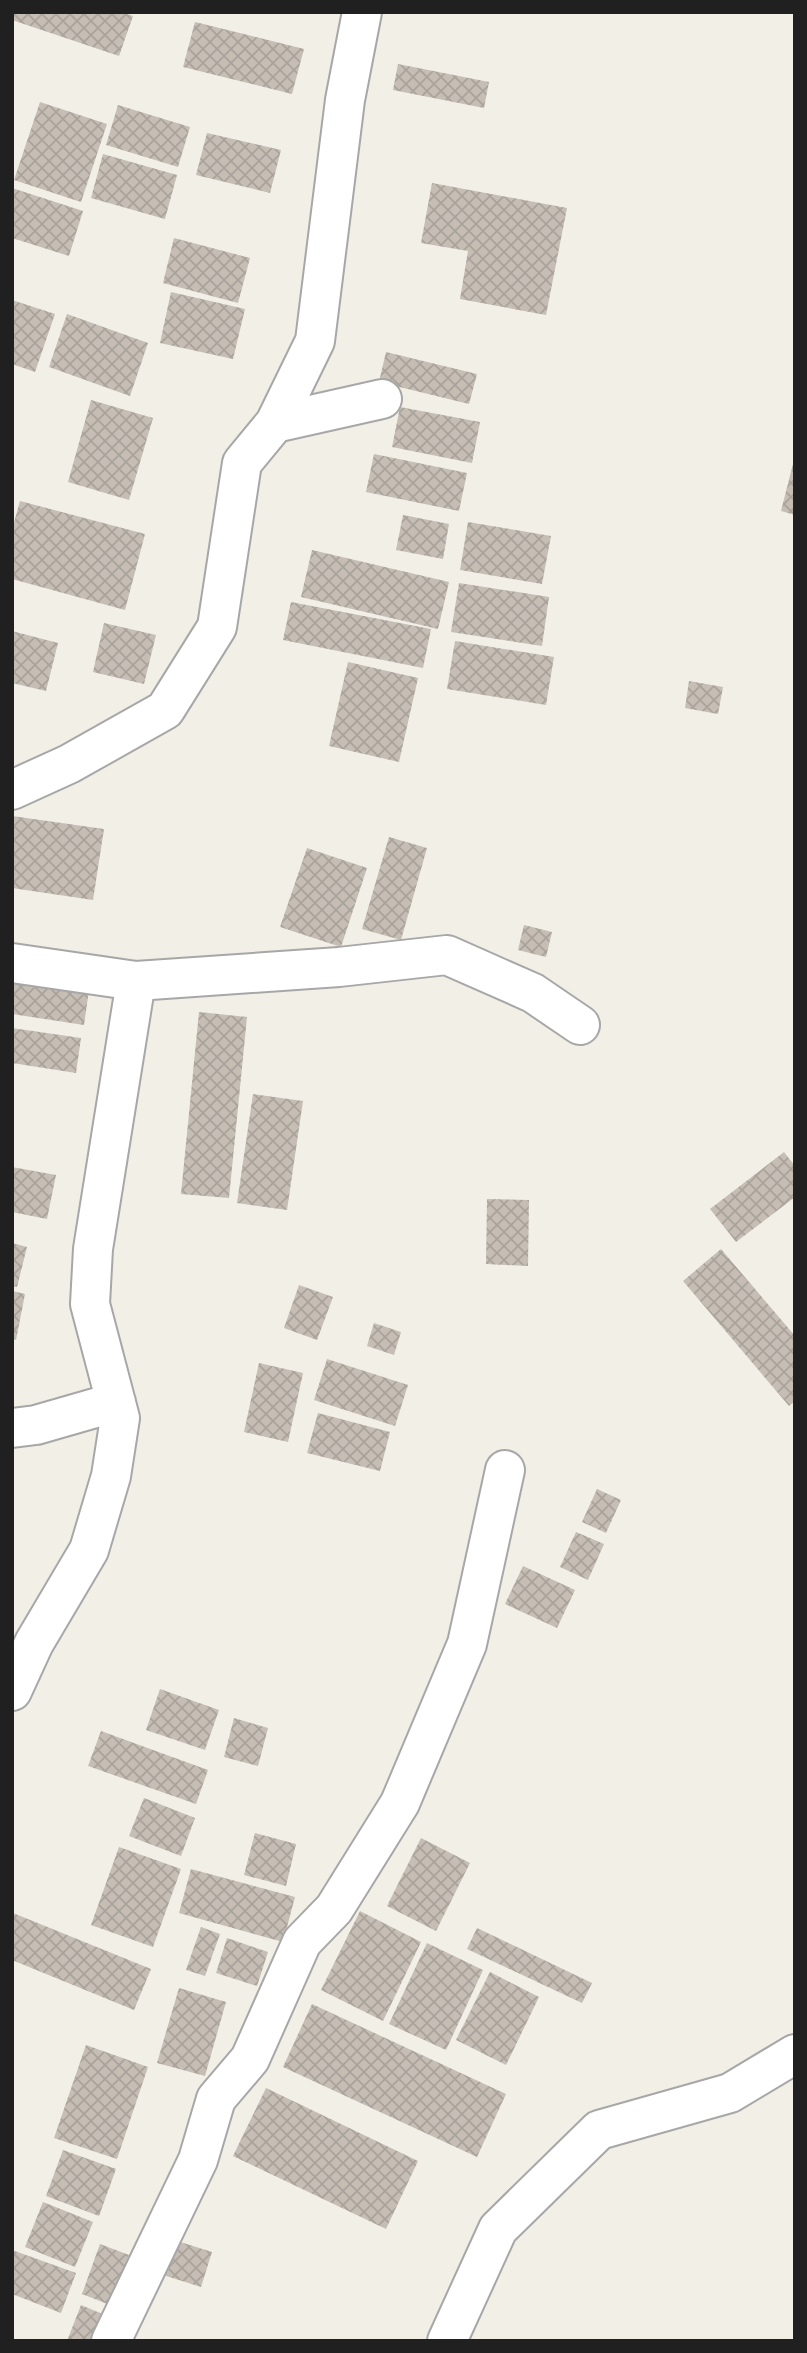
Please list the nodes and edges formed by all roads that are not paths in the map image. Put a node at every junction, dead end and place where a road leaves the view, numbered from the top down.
1 (362, 12) edge
2 (382, 399) dead end
3 (275, 423) junction
4 (12, 790) edge
5 (12, 963) edge
6 (136, 981) junction
7 (579, 1025) dead end
8 (116, 1402) junction
9 (12, 1428) edge
10 (505, 1470) dead end
11 (12, 1691) edge
12 (795, 2054) edge
13 (111, 2341) edge
14 (447, 2341) edge

1 - 3 street
2 - 3 street
3 - 4 street
5 - 6 street
6 - 7 street
6 - 8 street
8 - 9 street
8 - 11 street
10 - 13 street
12 - 14 street

